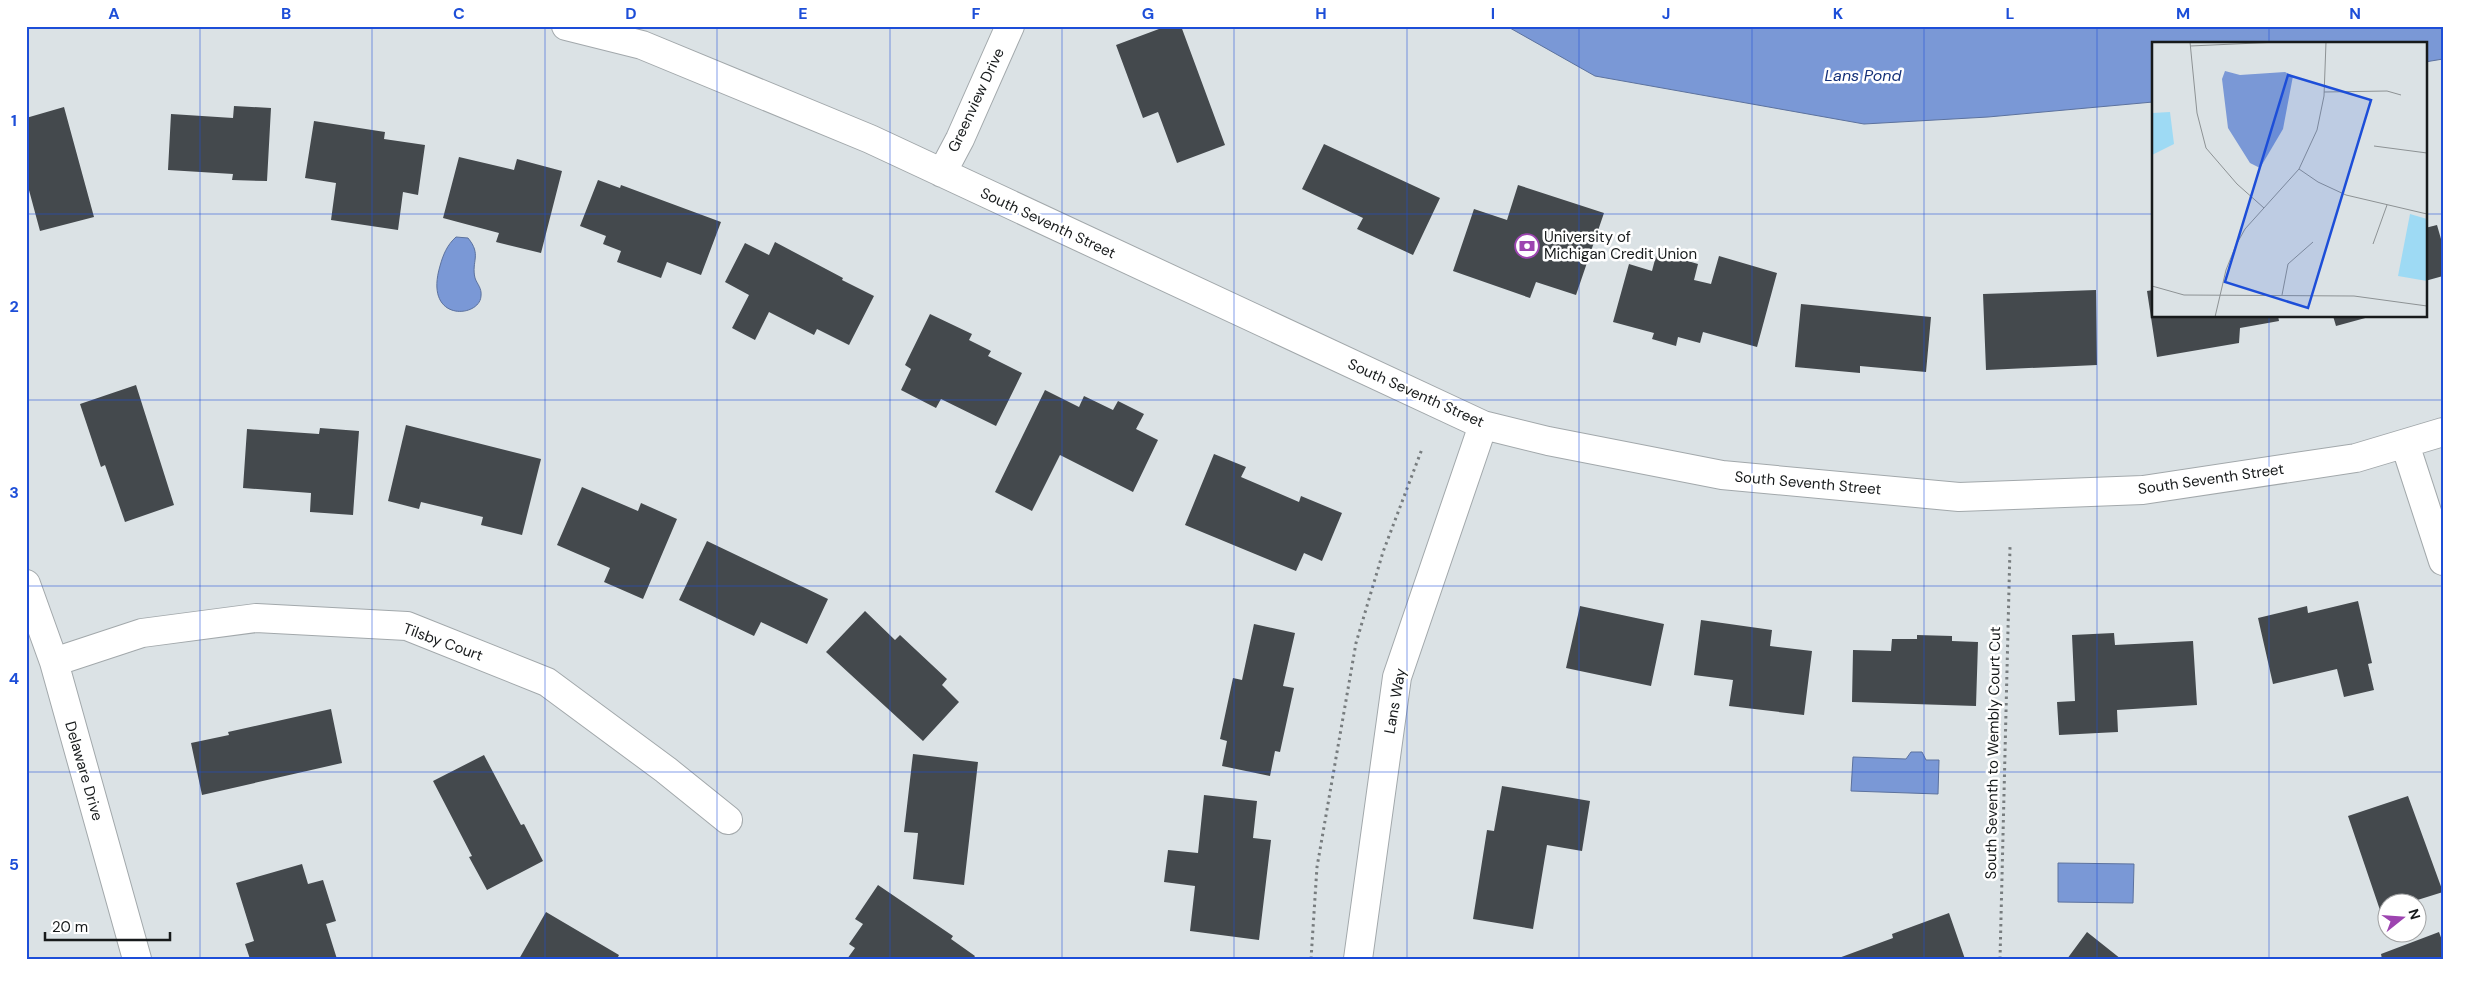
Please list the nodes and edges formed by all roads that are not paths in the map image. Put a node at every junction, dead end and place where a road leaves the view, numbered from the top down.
1 (566, 26) edge
2 (1010, 26) edge
3 (942, 173) junction
4 (1483, 425) junction
5 (2443, 432) edge
6 (2405, 444) junction
7 (2443, 562) edge
8 (26, 584) edge
9 (54, 662) junction
10 (728, 820) dead end
11 (138, 959) edge
12 (1358, 959) edge

1 - 3 street, South Seventh Street
2 - 3 street, Greenview Drive
3 - 4 street, South Seventh Street
4 - 6 street, South Seventh Street
4 - 12 street, Lans Way
5 - 6 street, South Seventh Street
6 - 7 street
8 - 9 street, Delaware Drive
9 - 10 street, Tilsby Court
9 - 11 street, Delaware Drive

